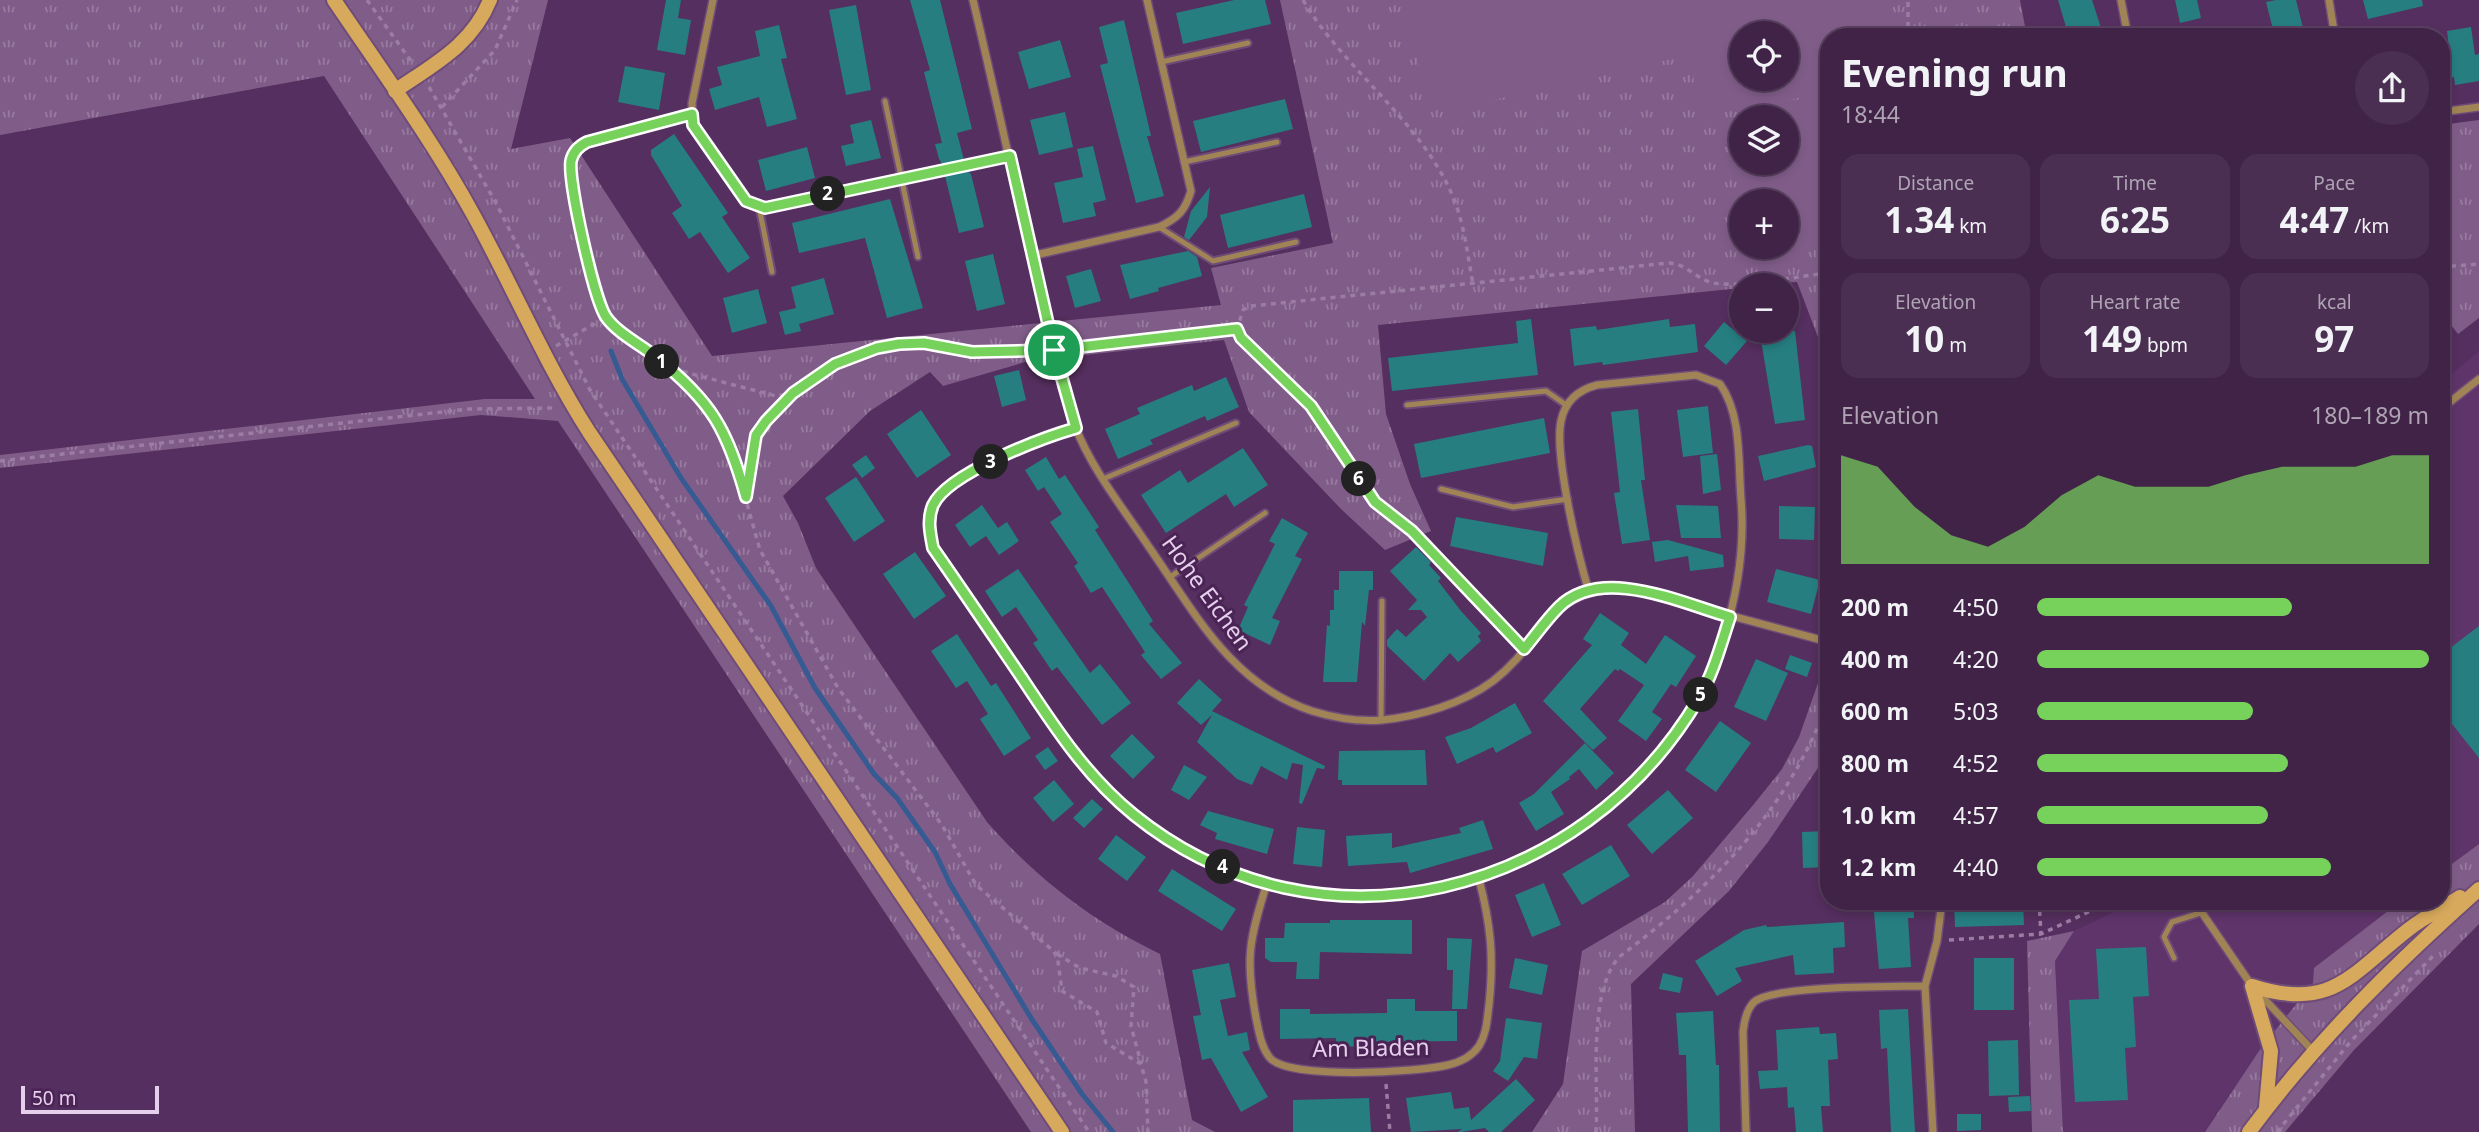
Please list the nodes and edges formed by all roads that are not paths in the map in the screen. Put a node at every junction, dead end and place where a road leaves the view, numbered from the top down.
1 (334, 0) edge
2 (490, 0) edge
3 (713, 0) edge
4 (973, 0) edge
5 (1147, 0) edge
6 (2121, 0) edge
7 (2329, 0) edge
8 (2126, 28) edge
9 (2334, 28) edge
10 (1248, 43) dead end
11 (1161, 62) junction
12 (395, 91) junction
13 (885, 101) dead end
14 (2479, 107) edge
15 (2450, 111) edge
16 (1277, 142) dead end
17 (1010, 156) junction
18 (1184, 162) junction
19 (901, 177) junction
20 (759, 207) junction
21 (1159, 227) junction
22 (1296, 242) dead end
23 (1031, 256) junction
24 (918, 257) dead end
25 (772, 272) dead end
26 (2479, 379) edge
27 (2450, 402) edge
28 (1407, 405) dead end
29 (1566, 405) junction
30 (1236, 423) dead end
31 (1076, 428) junction
32 (1102, 479) junction
33 (1441, 489) dead end
34 (1568, 499) junction
35 (1265, 513) dead end
36 (1170, 577) junction
37 (1589, 592) junction
38 (1382, 601) dead end
39 (1730, 617) junction
40 (1820, 640) edge
41 (1381, 720) junction
42 (1479, 879) junction
43 (1267, 883) junction
44 (2479, 888) edge
45 (2450, 905) edge
46 (1941, 910) edge
47 (2198, 910) edge
48 (2441, 910) edge
49 (2200, 913) junction
50 (2174, 958) dead end
51 (2252, 985) junction
52 (1925, 986) junction
53 (2313, 1051) junction
54 (2266, 1109) junction
55 (1062, 1132) edge
56 (1746, 1132) edge
57 (1933, 1132) edge
58 (2249, 1132) edge

1 - 12 street
2 - 12 street
3 - 20 street
4 - 17 street, Hohe Eichen
5 - 11 street
6 - 8 street
7 - 9 street
10 - 11 lane
11 - 18 street
12 - 55 street
13 - 19 lane
14 - 15 street
16 - 18 lane
17 - 19 street
17 - 23 street, Hohe Eichen
18 - 21 street
19 - 20 street
19 - 24 lane
20 - 25 lane
21 - 22 lane
21 - 23 street
23 - 31 street, Hohe Eichen
26 - 27 street
28 - 29 lane
29 - 34 street
29 - 39 street
30 - 32 lane
31 - 32 street, Hohe Eichen
31 - 43 street
32 - 36 street, Hohe Eichen
33 - 34 lane
34 - 37 street
35 - 36 lane
36 - 41 street, Hohe Eichen
37 - 39 street, Hohe Eichen
37 - 41 street, Hohe Eichen
38 - 41 lane
39 - 40 street, Hohe Eichen
39 - 42 street
42 - 43 street
42 - 43 street, Am Bladen
44 - 45 street
44 - 53 street
46 - 52 street
47 - 49 street
48 - 51 street
49 - 50 lane
49 - 51 street
51 - 53 street
51 - 54 street
52 - 56 street
52 - 57 street
53 - 54 street
54 - 58 street

